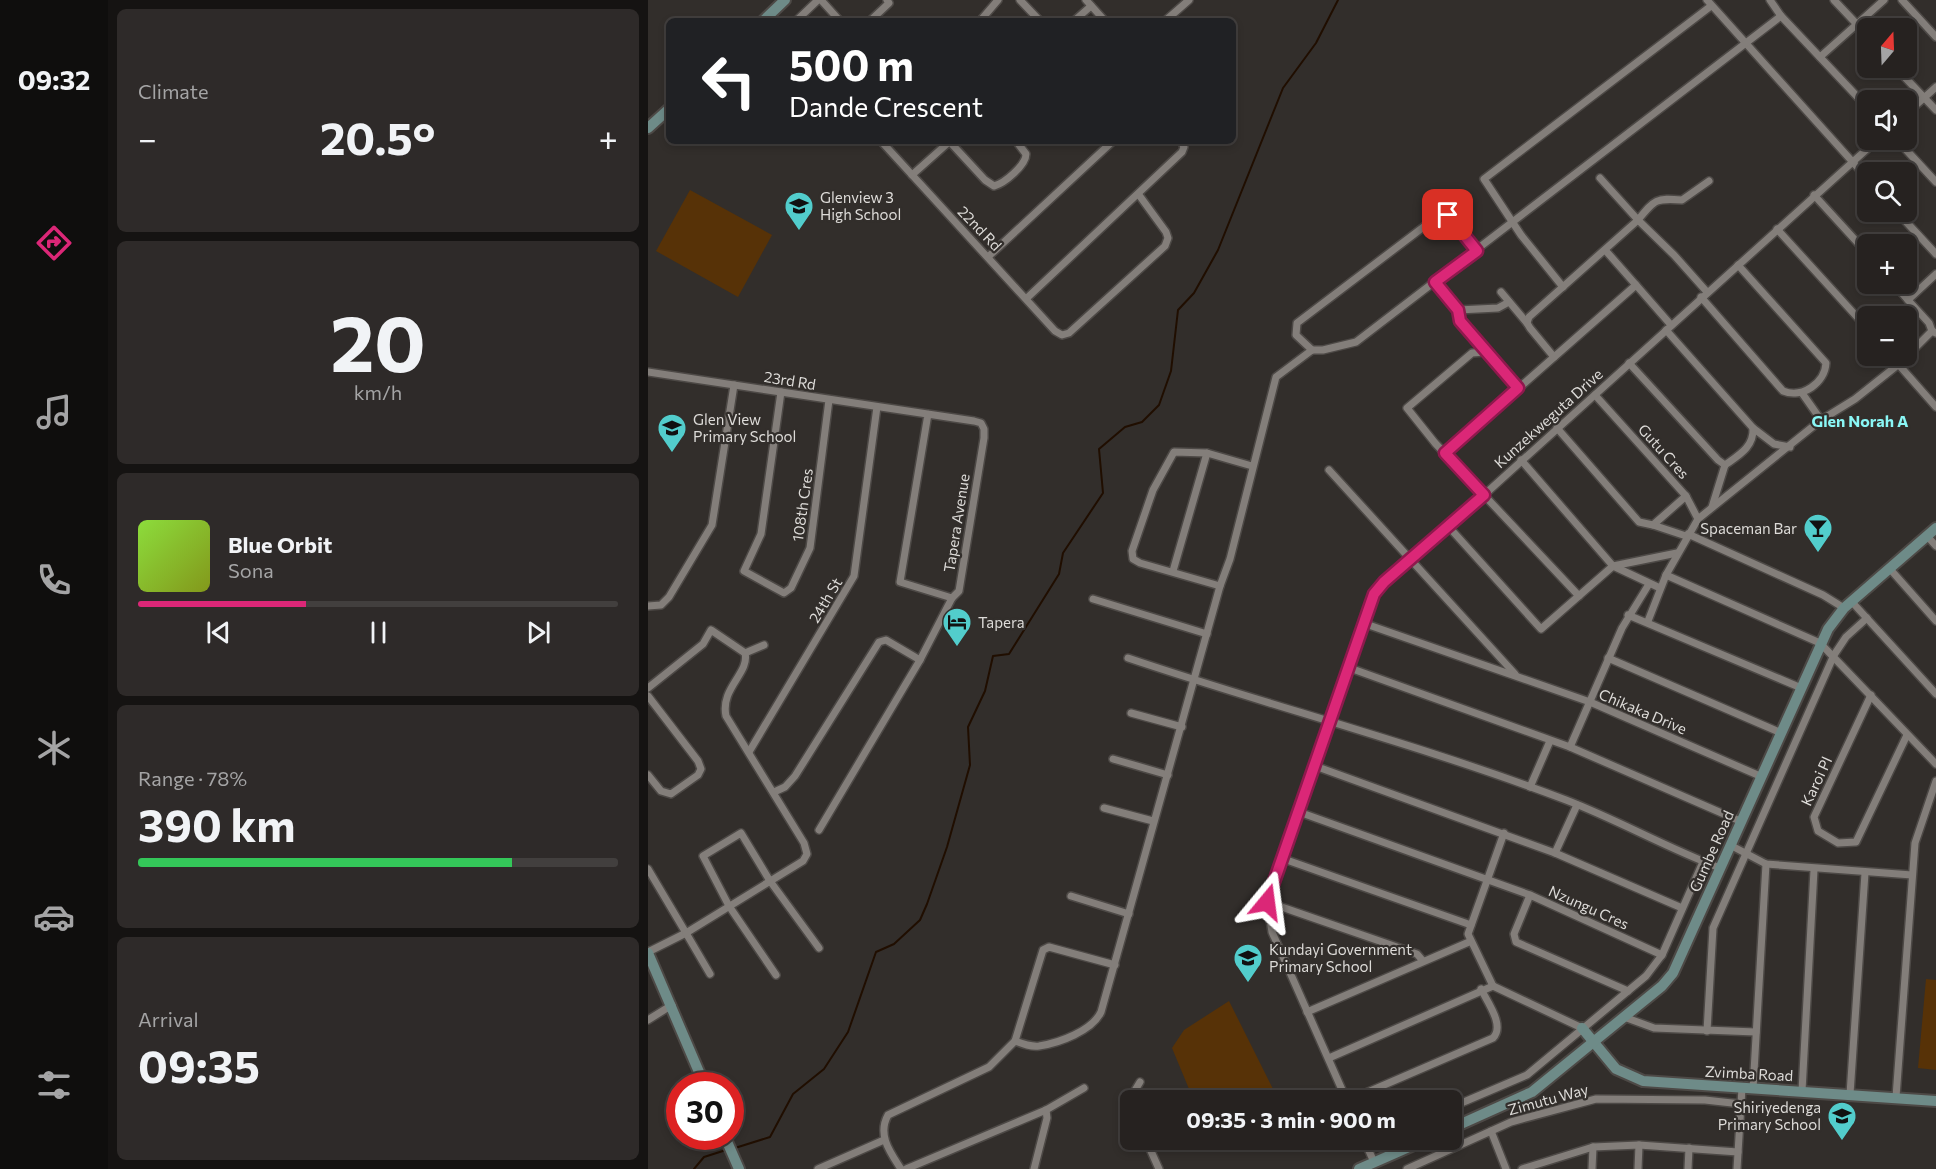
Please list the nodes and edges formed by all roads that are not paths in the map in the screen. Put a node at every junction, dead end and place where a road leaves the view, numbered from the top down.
1 (785, 0) edge
2 (820, 0) edge
3 (887, 0) edge
4 (998, 0) edge
5 (1020, 0) edge
6 (1189, 0) edge
7 (1770, 0) edge
8 (1834, 0) edge
9 (1884, 0) edge
10 (1902, 0) edge
11 (1088, 3) edge
12 (1709, 3) edge
13 (1781, 16) junction
14 (770, 18) edge
15 (799, 18) edge
16 (837, 18) edge
17 (873, 18) edge
18 (983, 18) edge
19 (1037, 18) edge
20 (1076, 18) edge
21 (1102, 18) edge
22 (1168, 18) edge
23 (1855, 23) junction
24 (1936, 37) edge
25 (1745, 44) junction
26 (1820, 57) junction
27 (1905, 78) edge
28 (1936, 87) edge
29 (1857, 96) edge
30 (1924, 98) junction
31 (1917, 104) edge
32 (1936, 110) edge
33 (666, 111) edge
34 (648, 128) edge
35 (884, 144) edge
36 (946, 144) edge
37 (952, 144) edge
38 (1018, 144) edge
39 (1110, 144) edge
40 (1182, 144) edge
41 (1865, 150) edge
42 (1906, 150) edge
43 (1851, 161) junction
44 (1857, 167) edge
45 (912, 175) junction
46 (1600, 178) dead end
47 (1709, 181) dead end
48 (1936, 182) edge
49 (1139, 195) junction
50 (1814, 195) junction
51 (1638, 220) junction
52 (1906, 222) edge
53 (1513, 223) junction
54 (1777, 229) junction
55 (1857, 242) edge
56 (1477, 251) junction
57 (1606, 251) junction
58 (1936, 254) edge
59 (989, 256) junction
60 (1738, 265) junction
61 (1936, 274) edge
62 (1435, 282) junction
63 (1636, 285) junction
64 (1563, 287) junction
65 (1501, 292) dead end
66 (1903, 294) edge
67 (1704, 295) junction
68 (1027, 298) junction
69 (1908, 300) junction
70 (1509, 302) junction
71 (1458, 310) junction
72 (1857, 317) edge
73 (1527, 323) junction
74 (1668, 328) junction
75 (1934, 332) edge
76 (1917, 348) edge
77 (1312, 350) junction
78 (1485, 352) junction
79 (1554, 357) junction
80 (1629, 363) junction
81 (1896, 366) edge
82 (1901, 366) edge
83 (648, 372) edge
84 (734, 385) junction
85 (1518, 388) junction
86 (781, 392) junction
87 (1802, 393) junction
88 (1594, 395) junction
89 (829, 400) junction
90 (877, 407) junction
91 (1936, 407) edge
92 (928, 414) junction
93 (1821, 420) junction
94 (1557, 428) junction
95 (1753, 428) junction
96 (1790, 447) junction
97 (1207, 453) junction
98 (1445, 453) junction
99 (1521, 460) junction
100 (1725, 465) junction
101 (1252, 466) junction
102 (1329, 470) dead end
103 (1484, 495) junction
104 (1686, 496) junction
105 (1712, 507) junction
106 (1698, 519) junction
107 (1653, 525) junction
108 (1448, 526) junction
109 (1936, 528) edge
110 (1687, 535) junction
111 (1927, 536) junction
112 (1936, 546) edge
113 (1677, 553) junction
114 (1411, 558) junction
115 (1613, 566) junction
116 (1890, 569) junction
117 (1173, 571) junction
118 (1666, 575) junction
119 (1649, 584) junction
120 (1220, 586) junction
121 (1660, 588) junction
122 (1579, 596) junction
123 (952, 598) junction
124 (1094, 599) dead end
125 (1848, 605) junction
126 (648, 606) edge
127 (1628, 615) junction
128 (1867, 618) junction
129 (1648, 621) junction
130 (1936, 621) edge
131 (1363, 623) junction
132 (1207, 634) junction
133 (1820, 643) junction
134 (764, 645) dead end
135 (746, 653) junction
136 (1834, 656) junction
137 (1128, 658) dead end
138 (1608, 658) junction
139 (920, 660) junction
140 (1347, 667) junction
141 (1515, 674) junction
142 (1195, 681) junction
143 (648, 687) edge
144 (1799, 687) junction
145 (1936, 694) edge
146 (1871, 695) junction
147 (648, 696) edge
148 (1590, 702) junction
149 (1131, 713) dead end
150 (1329, 720) junction
151 (1182, 727) junction
152 (1779, 732) junction
153 (1907, 735) junction
154 (1550, 741) junction
155 (1570, 747) junction
156 (749, 752) junction
157 (1113, 759) dead end
158 (1936, 764) edge
159 (1315, 766) junction
160 (648, 775) edge
161 (1168, 775) junction
162 (1760, 776) junction
163 (1936, 781) edge
164 (1530, 787) junction
165 (774, 792) junction
166 (1577, 805) junction
167 (1104, 808) dead end
168 (1299, 812) junction
169 (1154, 821) junction
170 (1740, 821) junction
171 (819, 830) dead end
172 (1504, 833) junction
173 (1730, 845) junction
174 (1555, 853) junction
175 (1746, 853) junction
176 (1281, 858) junction
177 (1703, 862) junction
178 (1766, 864) junction
179 (1720, 868) junction
180 (648, 869) edge
181 (1814, 870) junction
182 (1865, 873) junction
183 (1912, 875) junction
184 (1488, 879) junction
185 (770, 881) junction
186 (1530, 895) junction
187 (1071, 896) dead end
188 (1267, 902) junction
189 (729, 906) junction
190 (1682, 908) junction
191 (1129, 914) junction
192 (1471, 925) junction
193 (686, 933) junction
194 (1469, 942) junction
195 (819, 948) dead end
196 (648, 953) edge
197 (1662, 955) junction
198 (1423, 961) junction
199 (1115, 964) junction
200 (710, 974) dead end
201 (776, 975) dead end
202 (1493, 986) junction
203 (1481, 990) junction
204 (1628, 991) junction
205 (672, 1005) junction
206 (1307, 1012) junction
207 (1624, 1017) junction
208 (648, 1020) edge
209 (1582, 1028) junction
210 (1707, 1031) junction
211 (1756, 1032) junction
212 (1015, 1041) junction
213 (1592, 1042) junction
214 (1329, 1058) junction
215 (699, 1072) edge
216 (1140, 1082) dead end
217 (1084, 1088) dead end
218 (1742, 1088) junction
219 (1753, 1089) junction
220 (1135, 1090) edge
221 (1342, 1090) edge
222 (1372, 1090) edge
223 (1802, 1091) junction
224 (1850, 1095) junction
225 (1896, 1096) junction
226 (1936, 1101) edge
227 (1462, 1103) edge
228 (1741, 1104) junction
229 (1046, 1110) junction
230 (1462, 1124) edge
231 (1491, 1131) junction
232 (884, 1140) junction
233 (1639, 1145) junction
234 (1593, 1147) junction
235 (1689, 1148) junction
236 (731, 1150) edge
237 (1150, 1150) edge
238 (1368, 1150) edge
239 (1402, 1150) edge
240 (1738, 1152) junction
241 (1374, 1162) junction
242 (1537, 1166) edge
243 (1033, 1168) edge
244 (739, 1169) edge
245 (818, 1169) edge
246 (901, 1169) edge
247 (906, 1169) edge
248 (1159, 1169) edge
249 (1359, 1169) edge
250 (1407, 1169) edge
251 (1506, 1169) edge
252 (1522, 1169) edge
253 (1592, 1169) edge
254 (1638, 1169) edge
255 (1688, 1169) edge
256 (1737, 1169) edge

1 - 14 street
2 - 15 street
2 - 16 street
3 - 17 street
4 - 18 street
5 - 19 street
6 - 22 street
7 - 13 street
8 - 23 street
9 - 23 street
10 - 24 street
11 - 20 street
11 - 21 street
12 - 25 street
12 - 53 street
13 - 25 street
13 - 26 street
23 - 26 street
25 - 43 street
25 - 53 street
26 - 29 street
27 - 30 street
28 - 30 street
30 - 31 street
30 - 32 street
33 - 34 street
35 - 45 street, 22nd Rd
36 - 45 street
37 - 38 street
39 - 59 street
40 - 49 street
41 - 43 street, Kunzekweguta Drive
42 - 48 street
43 - 44 street
43 - 50 street, Kunzekweguta Drive
45 - 59 street, 22nd Rd
46 - 51 street
47 - 51 street
49 - 68 street
49 - 68 street, 22nd Rd
50 - 54 street, Kunzekweguta Drive
50 - 55 street
51 - 57 street
51 - 67 street
52 - 58 street
53 - 56 street
53 - 64 street
54 - 60 street, Kunzekweguta Drive
54 - 72 street
56 - 62 street
56 - 77 street
57 - 63 street
57 - 64 street
59 - 68 street, 22nd Rd
60 - 67 street, Kunzekweguta Drive
60 - 87 street
61 - 69 street
62 - 71 street
62 - 77 street
63 - 74 street
63 - 79 street
64 - 73 street
65 - 70 street
66 - 69 street
67 - 74 street, Kunzekweguta Drive
67 - 87 street
69 - 75 street
70 - 71 street
70 - 73 street
71 - 78 street
73 - 79 street
74 - 80 street, Kunzekweguta Drive
74 - 95 street
75 - 76 street
77 - 101 street
78 - 85 street
78 - 98 street
79 - 85 street
80 - 88 street, Kunzekweguta Drive
80 - 100 street
81 - 93 street
82 - 91 street
83 - 84 street, 23rd Rd
84 - 86 street, 23rd Rd
84 - 126 street
85 - 98 street
86 - 89 street, 23rd Rd
86 - 89 street, 108th Cres
87 - 93 street
88 - 94 street, Kunzekweguta Drive
88 - 104 street, Gutu Cres
89 - 90 street, 23rd Rd
90 - 92 street, 23rd Rd
90 - 156 street, 24th St
92 - 123 street
92 - 123 street, Tapera Avenue
93 - 96 street
94 - 99 street, Kunzekweguta Drive
94 - 107 street
95 - 96 street
95 - 100 street
96 - 105 street
97 - 101 street
97 - 117 street
97 - 117 street
98 - 103 street
99 - 103 street, Kunzekweguta Drive
99 - 115 street
100 - 105 street
101 - 120 street
102 - 114 street, Chikaka Drive
103 - 108 street, Kunzekweguta Drive
103 - 122 street
104 - 106 street
104 - 107 street, Gutu Cres
105 - 106 street
106 - 110 street
107 - 110 street
108 - 114 street, Kunzekweguta Drive
108 - 122 street
109 - 111 street, Gumbe Road
110 - 113 street
110 - 125 street
111 - 112 street
111 - 116 street, Gumbe Road
113 - 115 street
113 - 118 street
114 - 131 street, Kunzekweguta Drive
114 - 141 street, Chikaka Drive
115 - 119 street
115 - 122 street
116 - 125 street, Gumbe Road
116 - 130 street
117 - 120 street
118 - 121 street
118 - 133 street
119 - 121 street
119 - 127 street
120 - 132 street
121 - 129 street
123 - 139 street
124 - 132 street
125 - 128 street
125 - 133 street, Gumbe Road
127 - 129 street
127 - 138 street
128 - 136 street
128 - 145 street
129 - 144 street
131 - 140 street, Kunzekweguta Drive
131 - 141 street, Chikaka Drive
132 - 142 street
133 - 136 street
133 - 144 street, Gumbe Road
134 - 135 street
135 - 143 street
135 - 156 street
136 - 146 street
136 - 175 street
137 - 142 street
138 - 148 street
138 - 152 street
139 - 165 street
139 - 171 street
140 - 150 street, Kunzekweguta Drive
140 - 154 street
141 - 148 street, Chikaka Drive
142 - 150 street
142 - 151 street
144 - 152 street, Gumbe Road
146 - 153 street
146 - 153 street, Karoi Pl
147 - 160 street
148 - 155 street
148 - 162 street, Chikaka Drive
149 - 151 street
150 - 159 street, Kunzekweguta Drive
150 - 164 street
151 - 161 street
152 - 162 street, Gumbe Road
153 - 158 street
154 - 155 street
154 - 164 street
155 - 170 street
156 - 165 street
157 - 161 street
159 - 168 street, Kunzekweguta Drive
159 - 172 street
161 - 169 street
162 - 170 street, Gumbe Road
163 - 183 street
164 - 166 street
165 - 185 street
166 - 174 street
166 - 177 street
167 - 169 street
168 - 176 street, Kunzekweguta Drive
168 - 184 street
169 - 191 street
170 - 173 street, Gumbe Road
172 - 174 street
172 - 184 street
173 - 175 street
173 - 179 street, Gumbe Road
174 - 190 street
175 - 178 street
175 - 210 street
176 - 188 street, Kunzekweguta Drive
176 - 192 street
177 - 179 street
177 - 190 street
178 - 181 street
178 - 211 street
179 - 207 street, Gumbe Road
180 - 193 street
181 - 182 street
181 - 223 street
182 - 183 street
182 - 224 street
183 - 225 street
184 - 186 street
184 - 192 street
185 - 189 street
185 - 189 street
185 - 195 street
186 - 197 street, Nzungu Cres
186 - 204 street, Nzungu Cres
187 - 191 street
188 - 198 street
188 - 206 street, Kunzekweguta Drive
189 - 193 street
189 - 201 street
190 - 197 street
191 - 199 street
192 - 194 street
193 - 196 street
193 - 200 street
194 - 198 street
194 - 202 street
196 - 205 street
197 - 204 street
198 - 206 street
199 - 212 street
199 - 212 street
202 - 203 street
202 - 209 street
203 - 214 street
203 - 222 street
204 - 209 street
205 - 208 street
205 - 215 street
206 - 214 street, Kunzekweguta Drive
207 - 210 street
207 - 213 street, Gumbe Road
209 - 213 street, Zvimba Road
209 - 227 street
210 - 211 street
211 - 219 street
212 - 232 street
213 - 218 street, Zvimba Road
213 - 230 street, Gumbe Road
214 - 221 street, Kunzekweguta Drive
216 - 220 street
217 - 229 street
218 - 219 street, Zvimba Road
218 - 228 street
219 - 223 street, Zvimba Road
223 - 224 street, Zvimba Road
224 - 225 street, Zvimba Road
225 - 226 street, Zvimba Road
228 - 231 street, Zimutu Way
228 - 240 street
229 - 243 street
229 - 247 street
231 - 250 street, Zimutu Way
231 - 251 street
232 - 245 street
232 - 246 street
233 - 234 street
233 - 235 street
233 - 254 street
234 - 242 street
234 - 253 street
235 - 240 street
235 - 255 street
236 - 244 street
237 - 248 street
238 - 241 street
239 - 241 street
240 - 256 street
241 - 249 street
242 - 252 street

